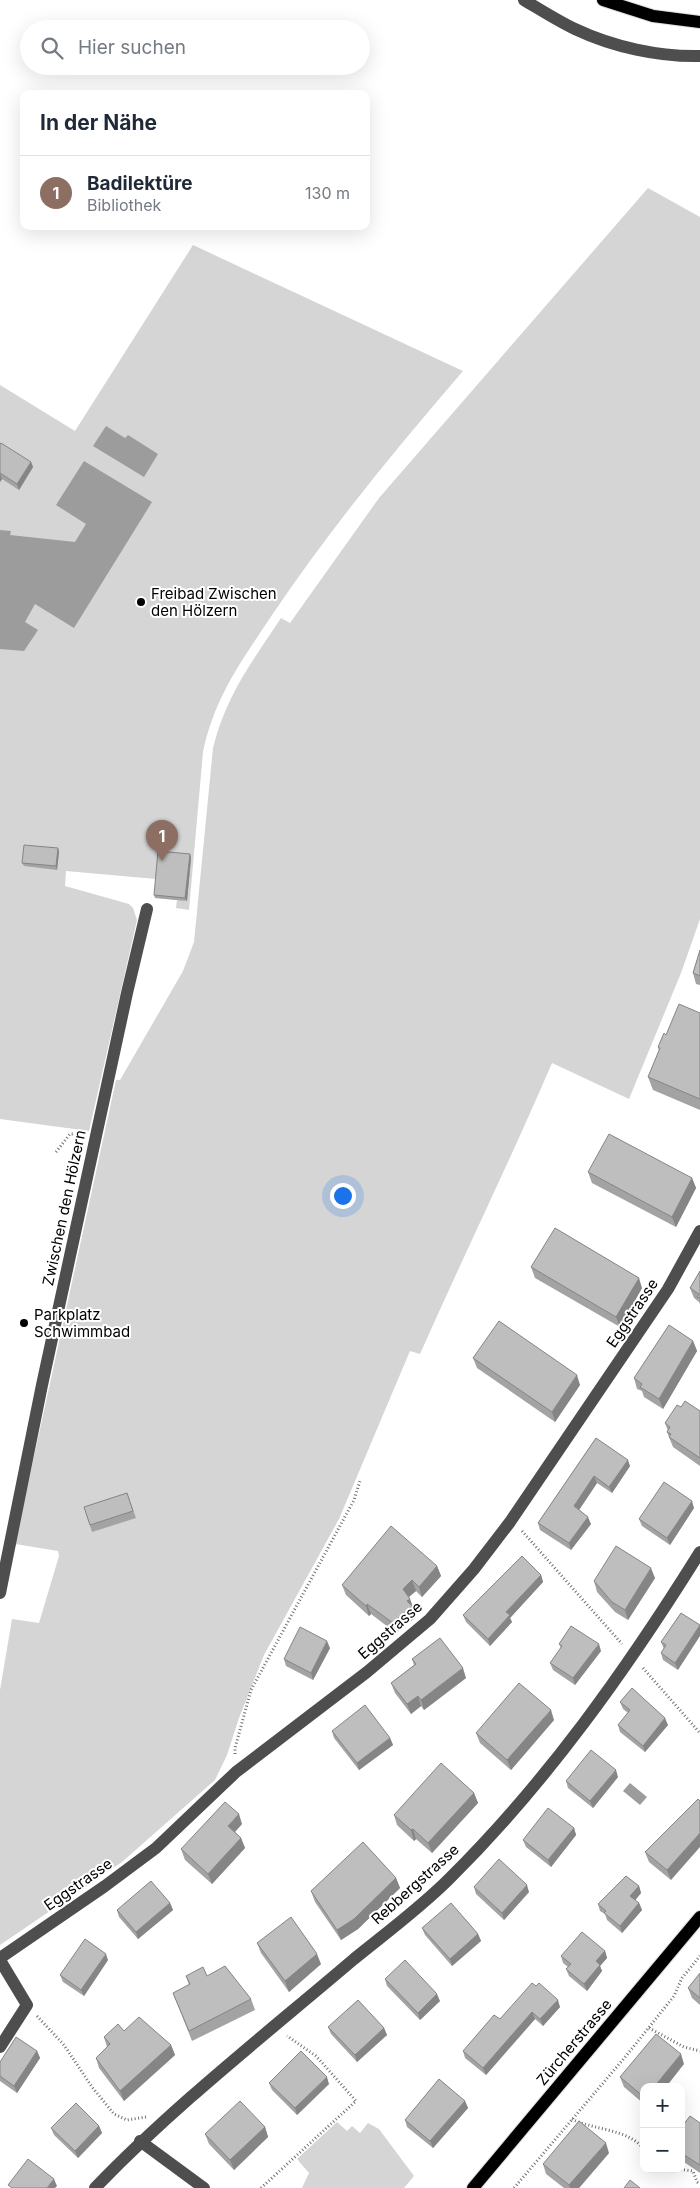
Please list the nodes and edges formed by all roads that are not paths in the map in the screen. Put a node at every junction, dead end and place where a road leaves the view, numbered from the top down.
1 (524, 0) edge
2 (603, 0) edge
3 (700, 22) edge
4 (700, 56) edge
5 (147, 909) dead end
6 (700, 1231) edge
7 (700, 1552) edge
8 (0, 1593) edge
9 (700, 1917) edge
10 (0, 1959) edge
11 (0, 2047) edge
12 (140, 2141) junction
13 (95, 2188) edge
14 (204, 2188) edge
15 (473, 2188) edge

1 - 4 street
2 - 3 main road
5 - 8 street, Zwischen den Hölzern
6 - 10 street, Eggstrasse
7 - 12 street, Rebbergstrasse
9 - 15 main road, Zürcherstrasse
10 - 11 street
12 - 13 street, Rebbergstrasse
12 - 14 street

